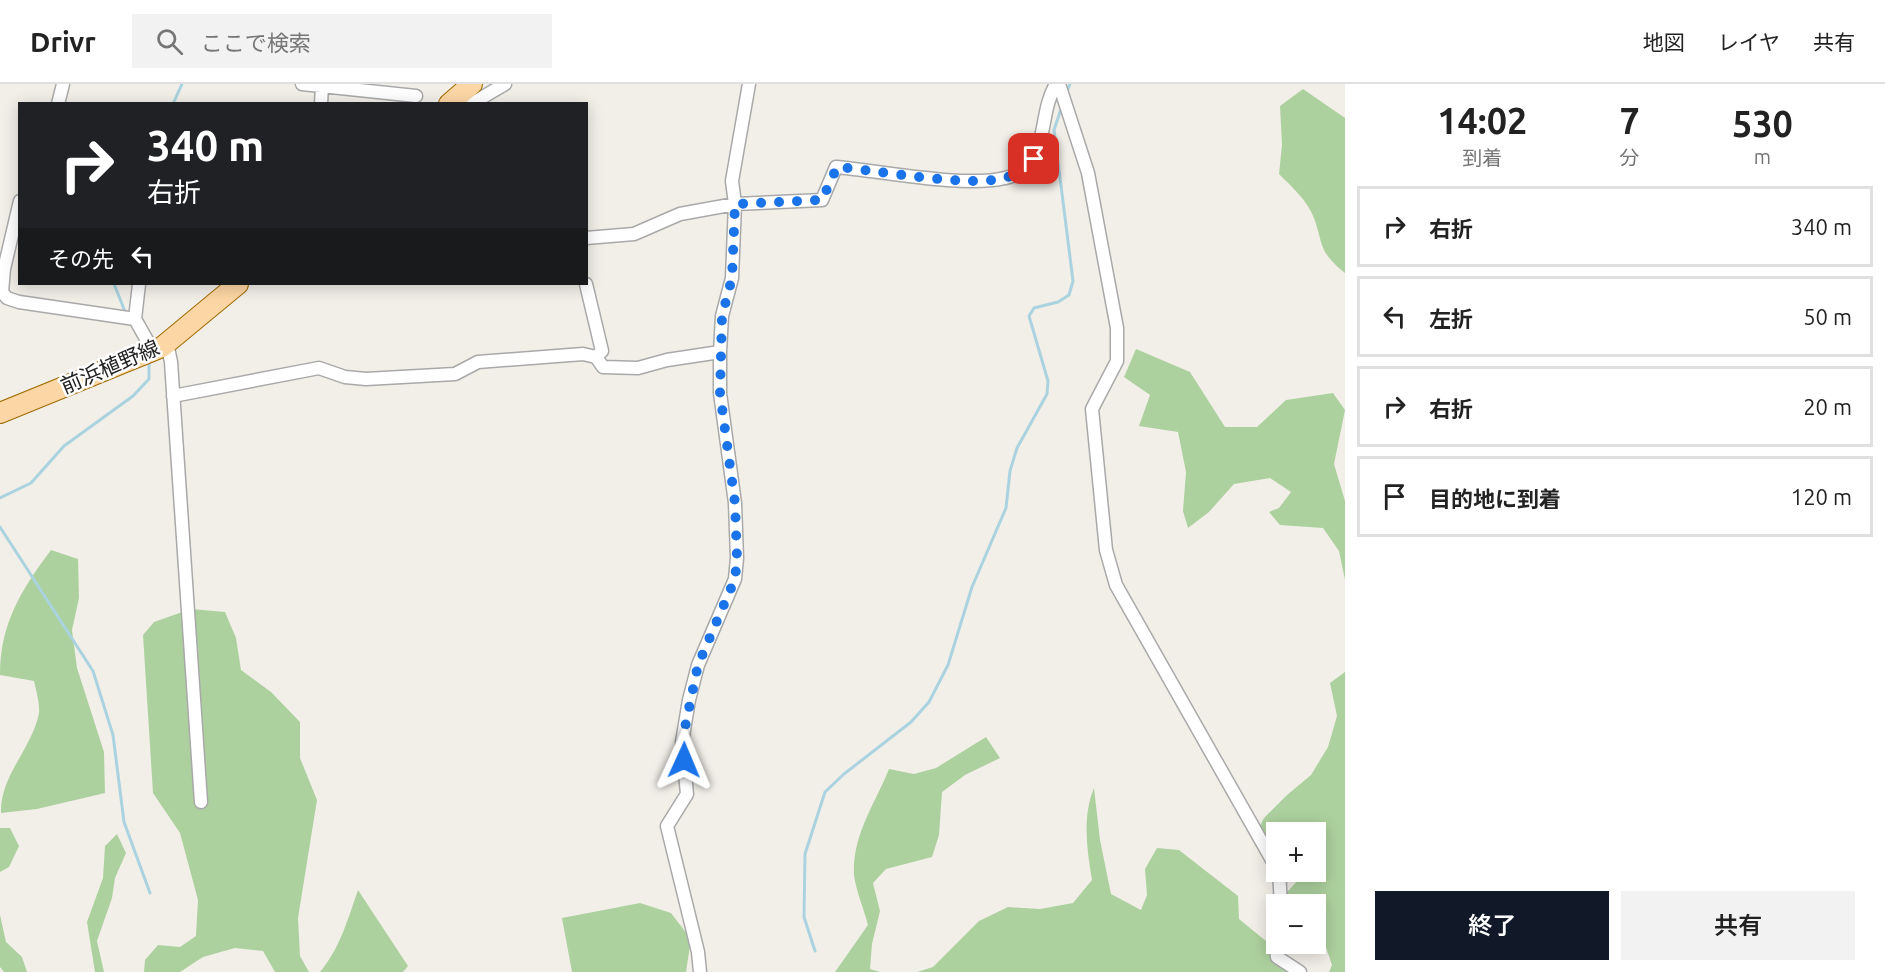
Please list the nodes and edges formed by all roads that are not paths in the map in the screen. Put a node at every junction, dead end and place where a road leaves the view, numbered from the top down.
1 (63, 84) edge
2 (302, 84) edge
3 (472, 84) edge
4 (505, 84) edge
5 (749, 84) edge
6 (1058, 84) edge
7 (322, 86) junction
8 (417, 95) edge
9 (58, 102) edge
10 (321, 102) edge
11 (451, 102) edge
12 (474, 102) edge
13 (735, 204) junction
14 (18, 209) edge
15 (588, 238) edge
16 (2, 269) edge
17 (139, 285) edge
18 (237, 285) edge
19 (586, 285) edge
20 (135, 319) junction
21 (160, 347) junction
22 (720, 352) junction
23 (596, 357) junction
24 (173, 396) junction
25 (0, 413) edge
26 (201, 802) dead end
27 (1266, 850) edge
28 (1277, 954) edge
29 (700, 972) edge
30 (1300, 972) edge

1 - 9 street
2 - 7 street
3 - 11 main road
4 - 12 street
5 - 13 street
6 - 13 street
6 - 27 street
7 - 8 street
7 - 10 street
13 - 15 street
13 - 22 street
14 - 16 street
16 - 20 street
17 - 20 street
18 - 21 main road, 前浜植野線
19 - 23 street
20 - 21 street
21 - 24 street
21 - 25 main road, 前浜植野線
22 - 23 street
22 - 29 street
23 - 24 street
24 - 26 street
28 - 30 street

